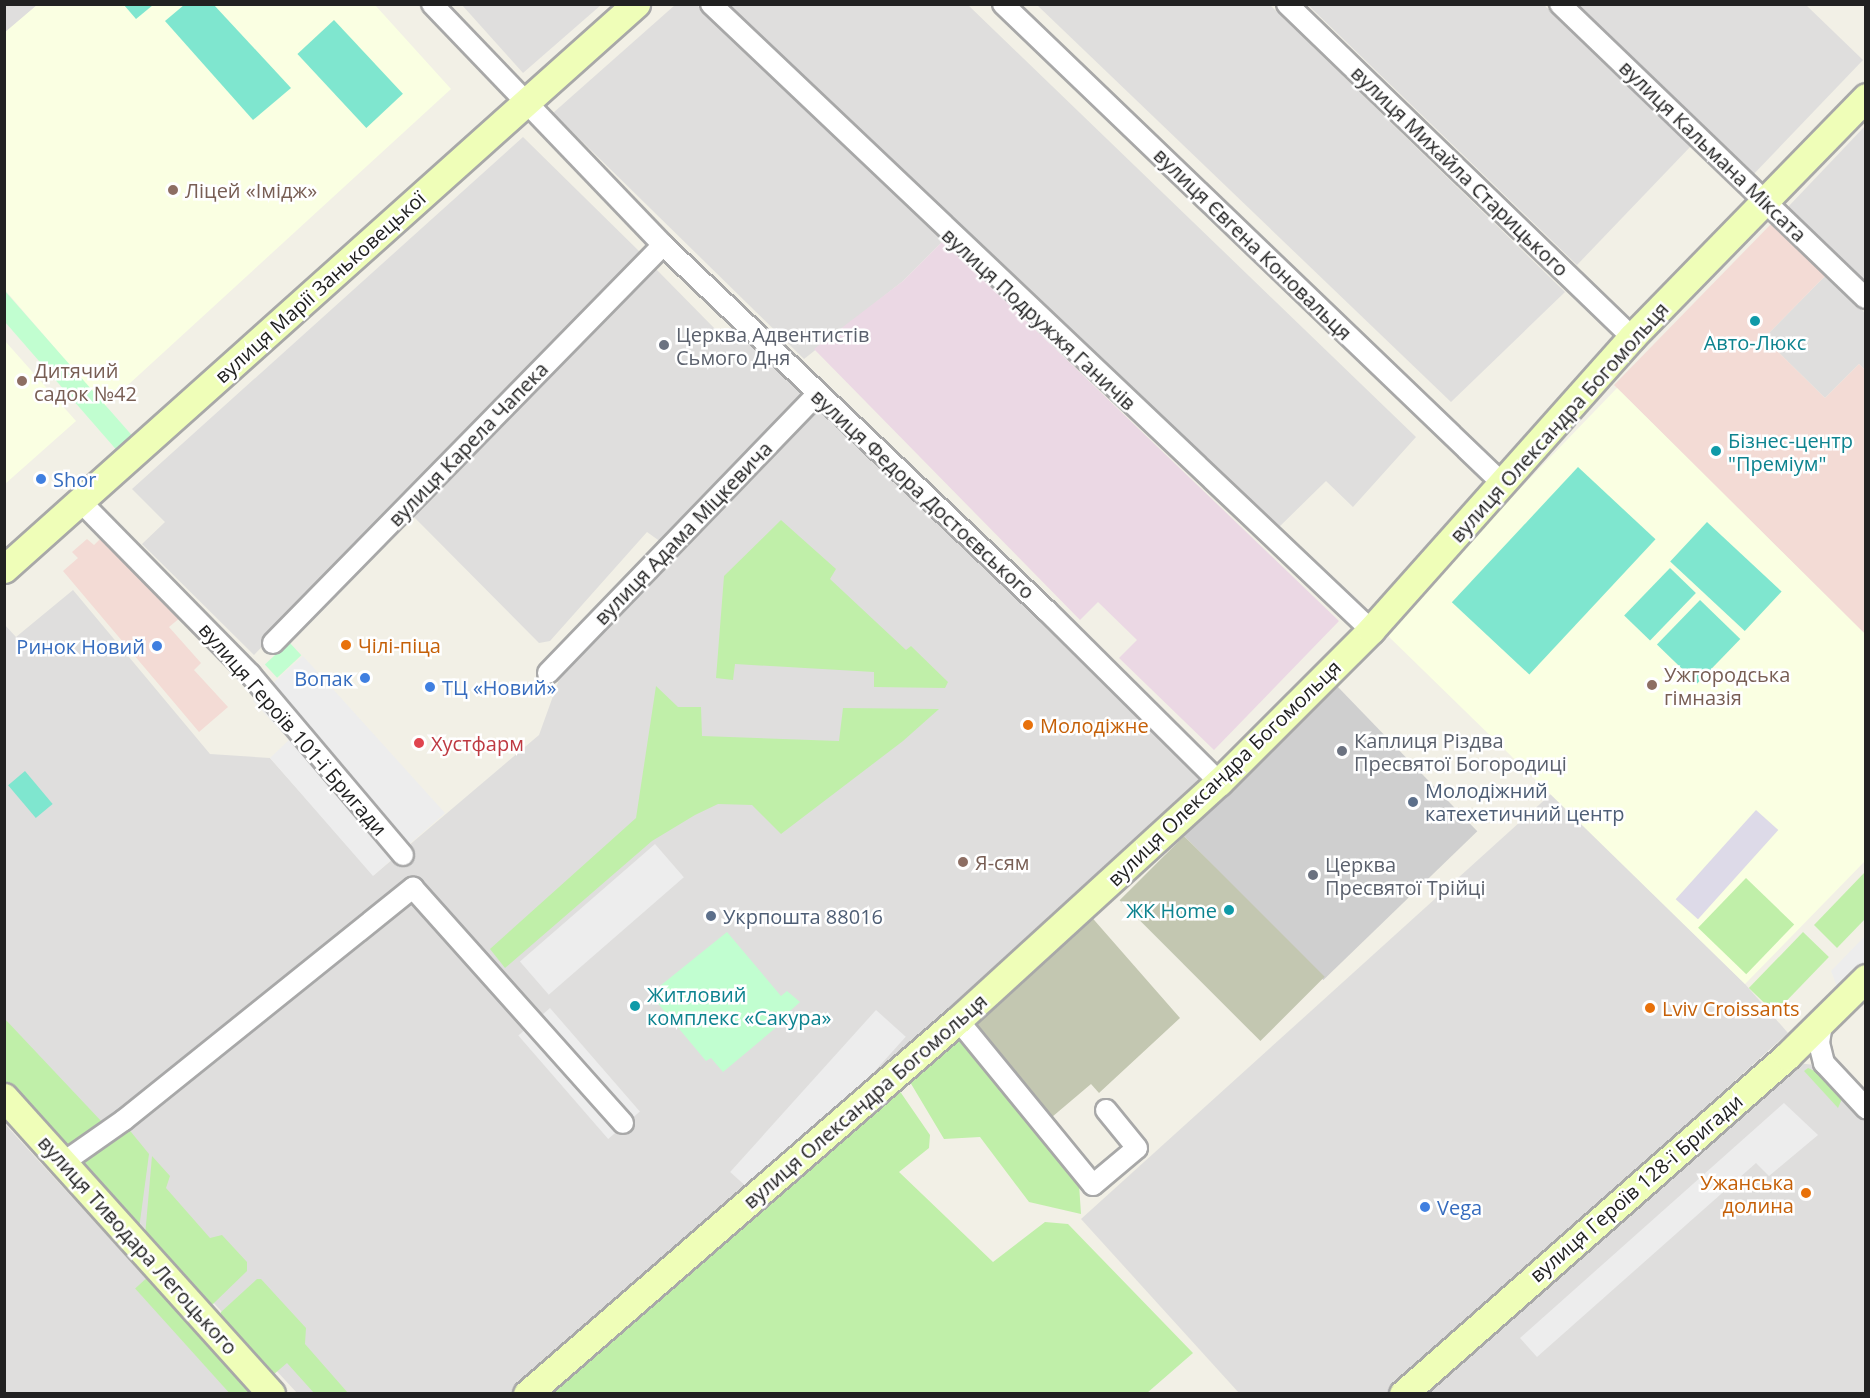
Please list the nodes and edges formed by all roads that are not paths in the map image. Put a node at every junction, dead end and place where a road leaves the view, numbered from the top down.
1 (432, 4) edge
2 (636, 4) edge
3 (711, 4) edge
4 (1003, 4) edge
5 (1287, 4) edge
6 (1560, 4) edge
7 (1866, 97) edge
8 (524, 104) junction
9 (1766, 201) junction
10 (663, 245) junction
11 (1866, 298) edge
12 (1632, 337) junction
13 (817, 394) junction
14 (1502, 483) junction
15 (80, 501) junction
16 (4, 569) edge
17 (1371, 630) junction
18 (273, 643) dead end
19 (548, 673) dead end
20 (1219, 782) junction
21 (403, 855) dead end
22 (1866, 978) edge
23 (958, 1020) junction
24 (1822, 1024) junction
25 (1787, 1056) junction
26 (1824, 1063) junction
27 (4, 1097) edge
28 (1866, 1108) edge
29 (1106, 1110) dead end
30 (623, 1123) dead end
31 (64, 1162) junction
32 (271, 1394) edge
33 (527, 1394) edge
34 (1402, 1394) edge

1 - 8 street, вулиця Федора Достоєвського
2 - 8 street, вулиця Марії Заньковецької
3 - 17 street, вулиця Подружжя Ганичів
4 - 14 street, вулиця Євгена Коновальця
5 - 12 street, вулиця Михайла Старицького
6 - 9 street, вулиця Кальмана Міксата
7 - 9 street, вулиця Олександра Богомольця
8 - 10 street, вулиця Федора Достоєвського
8 - 15 street, вулиця Марії Заньковецької
9 - 11 street, вулиця Кальмана Міксата
9 - 12 street, вулиця Олександра Богомольця
10 - 13 street, вулиця Федора Достоєвського
10 - 18 street, вулиця Карела Чапека
12 - 14 street, вулиця Олександра Богомольця
13 - 19 street, вулиця Адама Міцкевича
13 - 20 street, вулиця Федора Достоєвського
14 - 17 street, вулиця Олександра Богомольця
15 - 16 street, вулиця Марії Заньковецької
15 - 21 street, вулиця Героїв 101-ї Бригади
17 - 20 street, вулиця Олександра Богомольця
20 - 23 street, вулиця Олександра Богомольця
22 - 24 street, вулиця Героїв 128-ї Бригади
23 - 29 street
23 - 33 street, вулиця Олександра Богомольця
24 - 25 street, вулиця Героїв 128-ї Бригади
24 - 26 street
25 - 26 street
25 - 34 street, вулиця Героїв 128-ї Бригади
26 - 28 street
27 - 31 street, вулиця Тиводара Легоцького
30 - 31 street
31 - 32 street, вулиця Тиводара Легоцького

